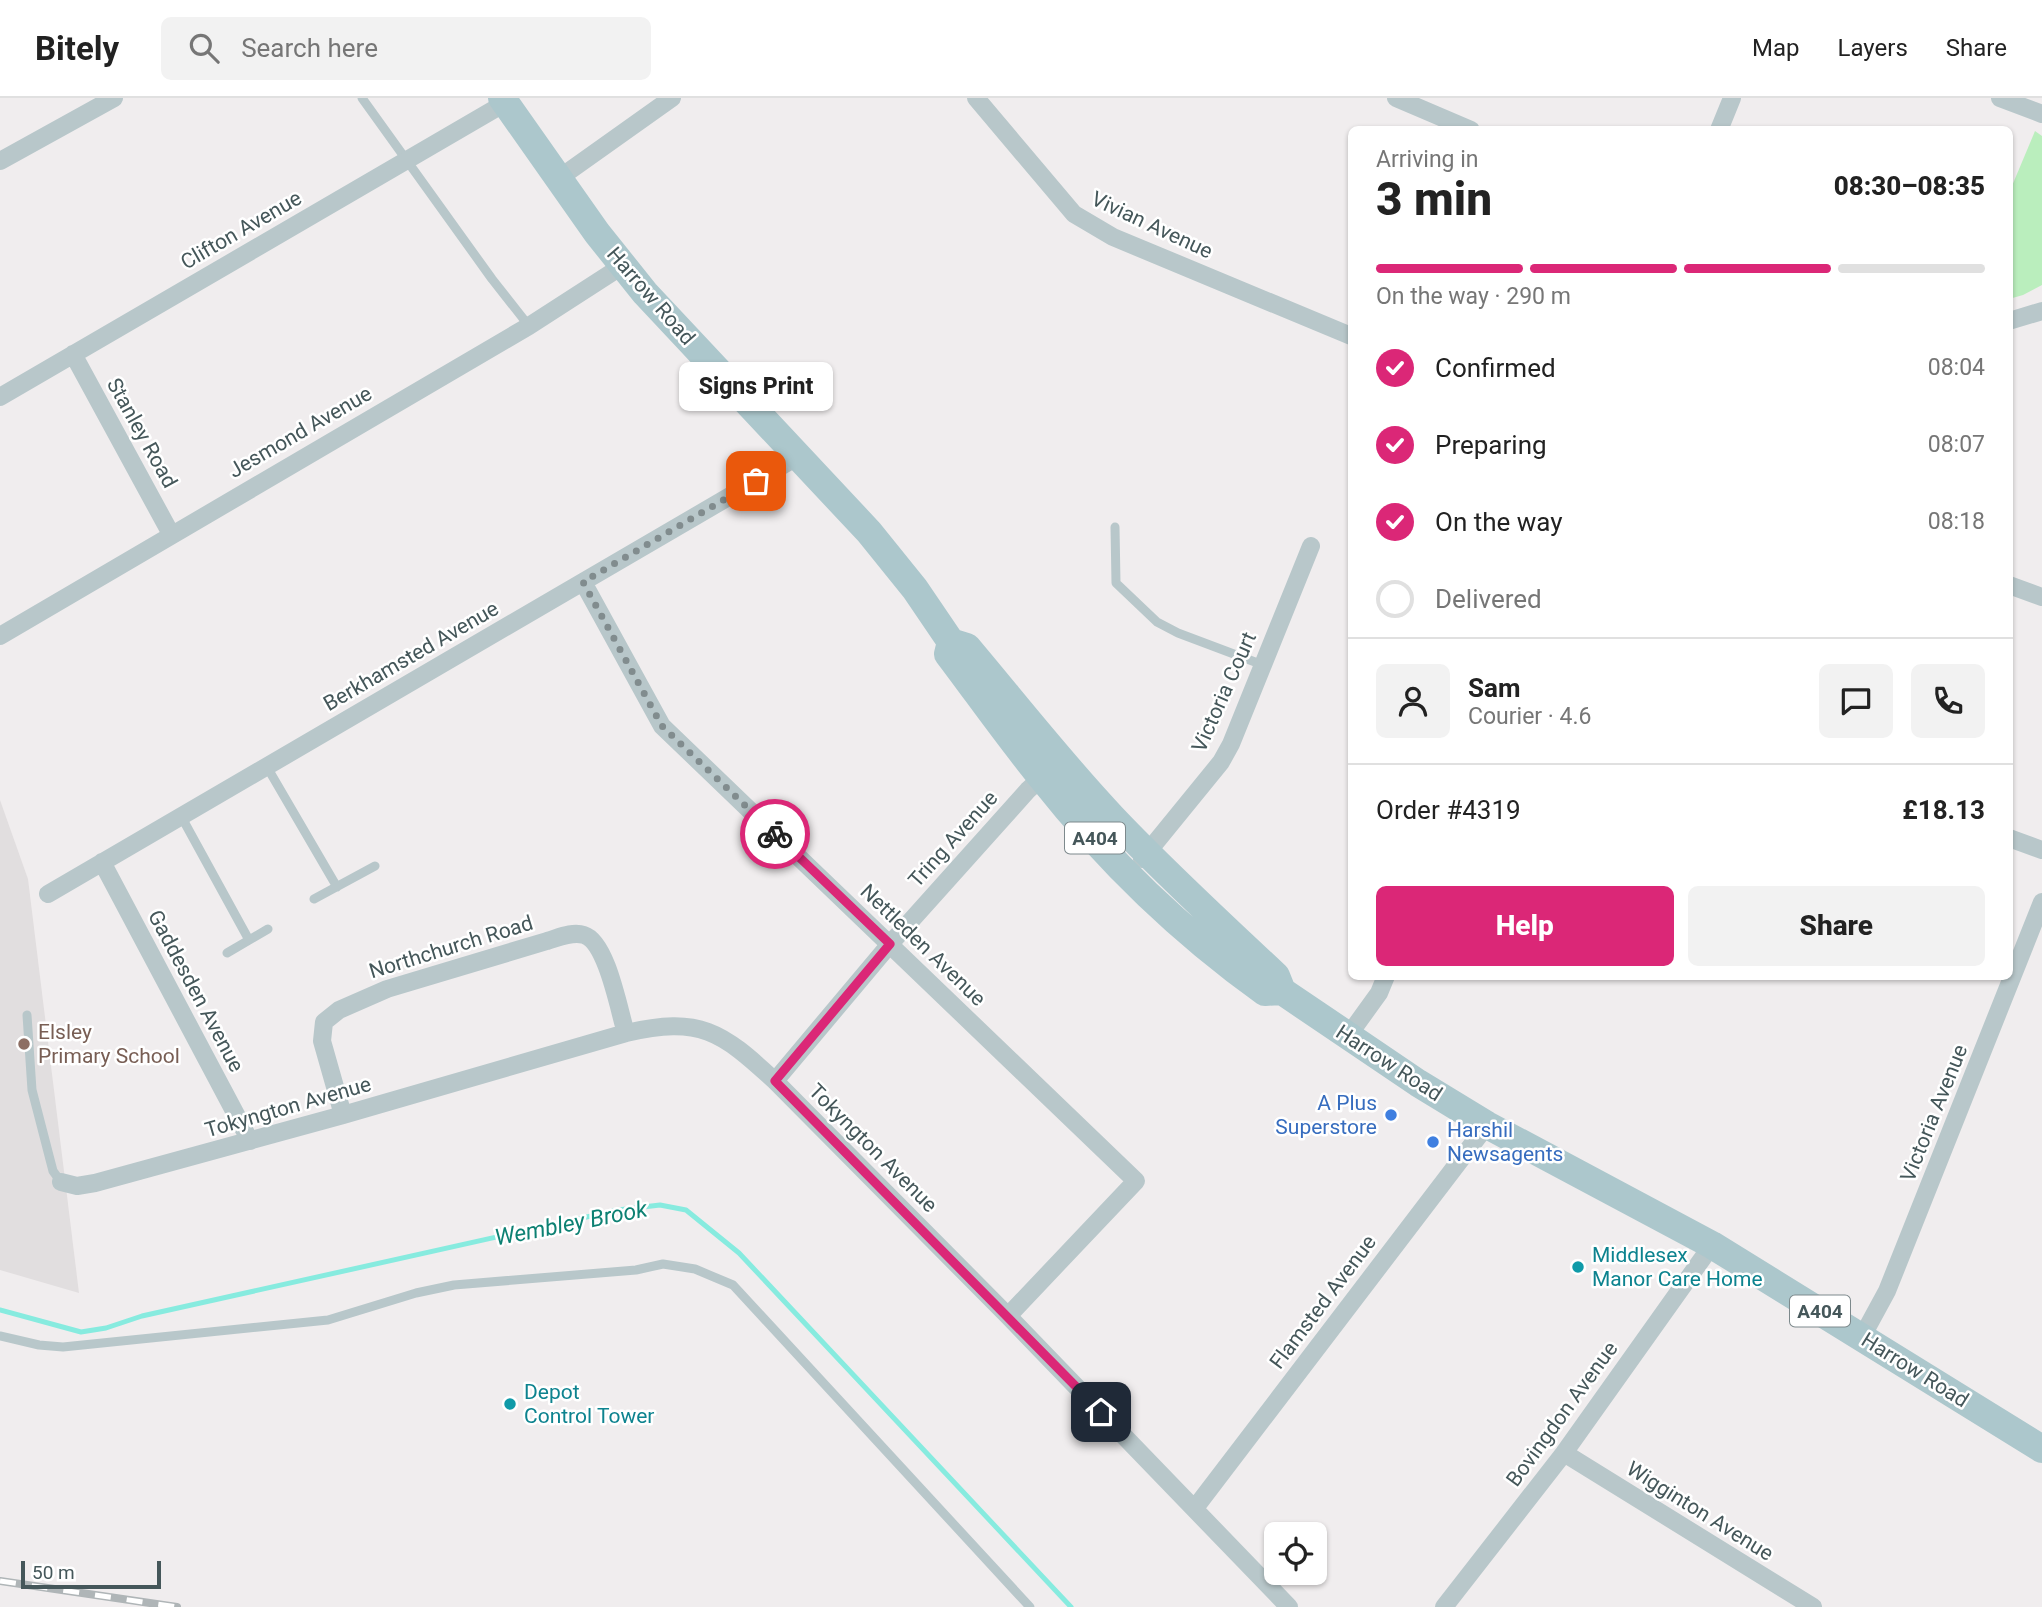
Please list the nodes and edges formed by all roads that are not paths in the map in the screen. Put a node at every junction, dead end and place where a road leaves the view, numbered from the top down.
1 (114, 98) edge
2 (362, 98) edge
3 (976, 98) edge
4 (1396, 98) edge
5 (1732, 98) edge
6 (2000, 98) edge
7 (670, 100) edge
8 (503, 101) edge
9 (2042, 114) edge
10 (1462, 126) edge
11 (1721, 126) edge
12 (406, 160) junction
13 (0, 161) edge
14 (558, 178) junction
15 (622, 266) junction
16 (2042, 311) edge
17 (2013, 320) edge
18 (529, 326) junction
19 (1348, 335) edge
20 (73, 354) junction
21 (0, 397) edge
22 (797, 457) junction
23 (1115, 527) dead end
24 (172, 534) junction
25 (1311, 546) dead end
26 (583, 582) junction
27 (2013, 586) edge
28 (2042, 597) edge
29 (0, 636) edge
30 (1263, 665) junction
31 (267, 767) junction
32 (1051, 768) junction
33 (181, 816) junction
34 (2013, 839) edge
35 (2042, 850) edge
36 (1147, 853) junction
37 (102, 862) junction
38 (375, 866) dead end
39 (1128, 875) junction
40 (337, 887) junction
41 (48, 894) dead end
42 (314, 899) dead end
43 (2042, 902) edge
44 (268, 929) dead end
45 (249, 940) junction
46 (890, 944) junction
47 (227, 953) dead end
48 (2013, 975) edge
49 (1384, 980) edge
50 (2011, 980) edge
51 (1282, 991) junction
52 (27, 1015) dead end
53 (626, 1033) junction
54 (1348, 1036) junction
55 (775, 1081) junction
56 (343, 1115) junction
57 (1487, 1125) junction
58 (250, 1141) junction
59 (61, 1182) joint
60 (1712, 1245) junction
61 (1008, 1316) junction
62 (0, 1336) edge
63 (1862, 1337) junction
64 (2042, 1449) edge
65 (1564, 1453) junction
66 (1195, 1508) junction
67 (1030, 1607) edge
68 (1289, 1607) edge
69 (1444, 1607) edge
70 (1813, 1607) edge

1 - 13 street
2 - 12 lane
3 - 19 street, Vivian Avenue
4 - 10 street
5 - 11 street
6 - 9 street
7 - 14 street
8 - 12 street, Clifton Avenue
8 - 14 main road, Harrow Road / A404
12 - 18 lane
12 - 20 street, Clifton Avenue
14 - 15 main road, Harrow Road / A404
15 - 18 street, Jesmond Avenue
15 - 22 main road, Harrow Road / A404
16 - 17 street
18 - 24 street, Jesmond Avenue
20 - 21 street, Clifton Avenue
20 - 24 street, Stanley Road
22 - 26 street, Berkhamsted Avenue
22 - 32 main road, Harrow Road / A404
23 - 30 lane
24 - 29 street, Jesmond Avenue
25 - 30 street, Victoria Court
26 - 31 street, Berkhamsted Avenue
26 - 46 street, Nettleden Avenue
27 - 28 street
30 - 36 street, Victoria Court
31 - 33 street, Berkhamsted Avenue
31 - 40 lane
32 - 36 main road, Harrow Road / A404
32 - 39 main road, Harrow Road / A404
32 - 46 street, Tring Avenue
33 - 37 street, Berkhamsted Avenue
33 - 45 lane
34 - 35 street
36 - 39 street, Victoria Court
36 - 51 main road, Harrow Road / A404
37 - 41 street, Berkhamsted Avenue
37 - 58 street, Gaddesden Avenue
38 - 40 lane
39 - 51 main road, Harrow Road / A404
40 - 42 lane
43 - 48 street, Victoria Avenue
44 - 45 lane
45 - 47 lane
46 - 55 street, Tring Avenue
46 - 61 street, Nettleden Avenue
49 - 54 street
50 - 63 street, Victoria Avenue
51 - 54 main road, Harrow Road / A404
52 - 59 lane
53 - 55 street, Tokyngton Avenue
53 - 56 street, Tokyngton Avenue
53 - 56 street, Northchurch Road
54 - 57 main road, Harrow Road / A404
55 - 61 street, Tokyngton Avenue
56 - 58 street, Tokyngton Avenue
57 - 60 main road, Harrow Road / A404
57 - 66 street, Flamsted Avenue
58 - 59 street, Tokyngton Avenue
60 - 63 main road, Harrow Road / A404
60 - 65 street, Bovingdon Avenue
61 - 66 street, Tokyngton Avenue
62 - 67 lane
63 - 64 main road, Harrow Road / A404
65 - 69 street, Bovingdon Avenue
65 - 70 street, Wigginton Avenue
66 - 68 street, Tokyngton Avenue

